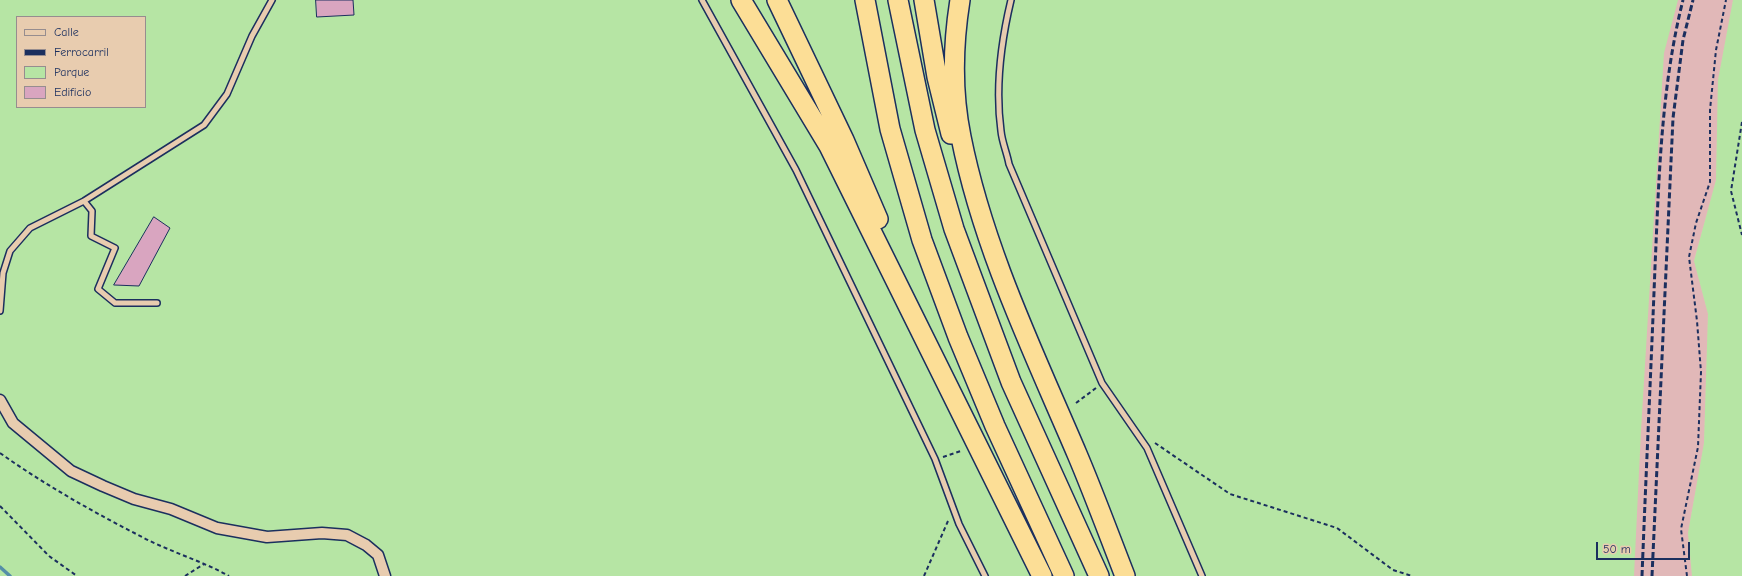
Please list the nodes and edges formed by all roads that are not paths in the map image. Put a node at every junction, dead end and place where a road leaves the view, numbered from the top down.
1 (272, 0) edge
2 (702, 0) edge
3 (741, 0) edge
4 (777, 0) edge
5 (865, 0) edge
6 (898, 0) edge
7 (924, 0) edge
8 (960, 0) edge
9 (1011, 0) edge
10 (84, 201) junction
11 (157, 303) dead end
12 (0, 311) edge
13 (0, 400) edge
14 (1107, 531) junction
15 (385, 576) edge
16 (985, 576) edge
17 (1043, 576) edge
18 (1064, 576) edge
19 (1099, 576) edge
20 (1125, 576) edge
21 (1202, 576) edge

1 - 10 lane
2 - 16 lane
3 - 17 highway
4 - 17 highway
5 - 18 highway
6 - 19 highway
7 - 14 highway
8 - 14 highway
9 - 21 lane
10 - 11 lane
10 - 12 lane
13 - 15 street
14 - 20 highway

